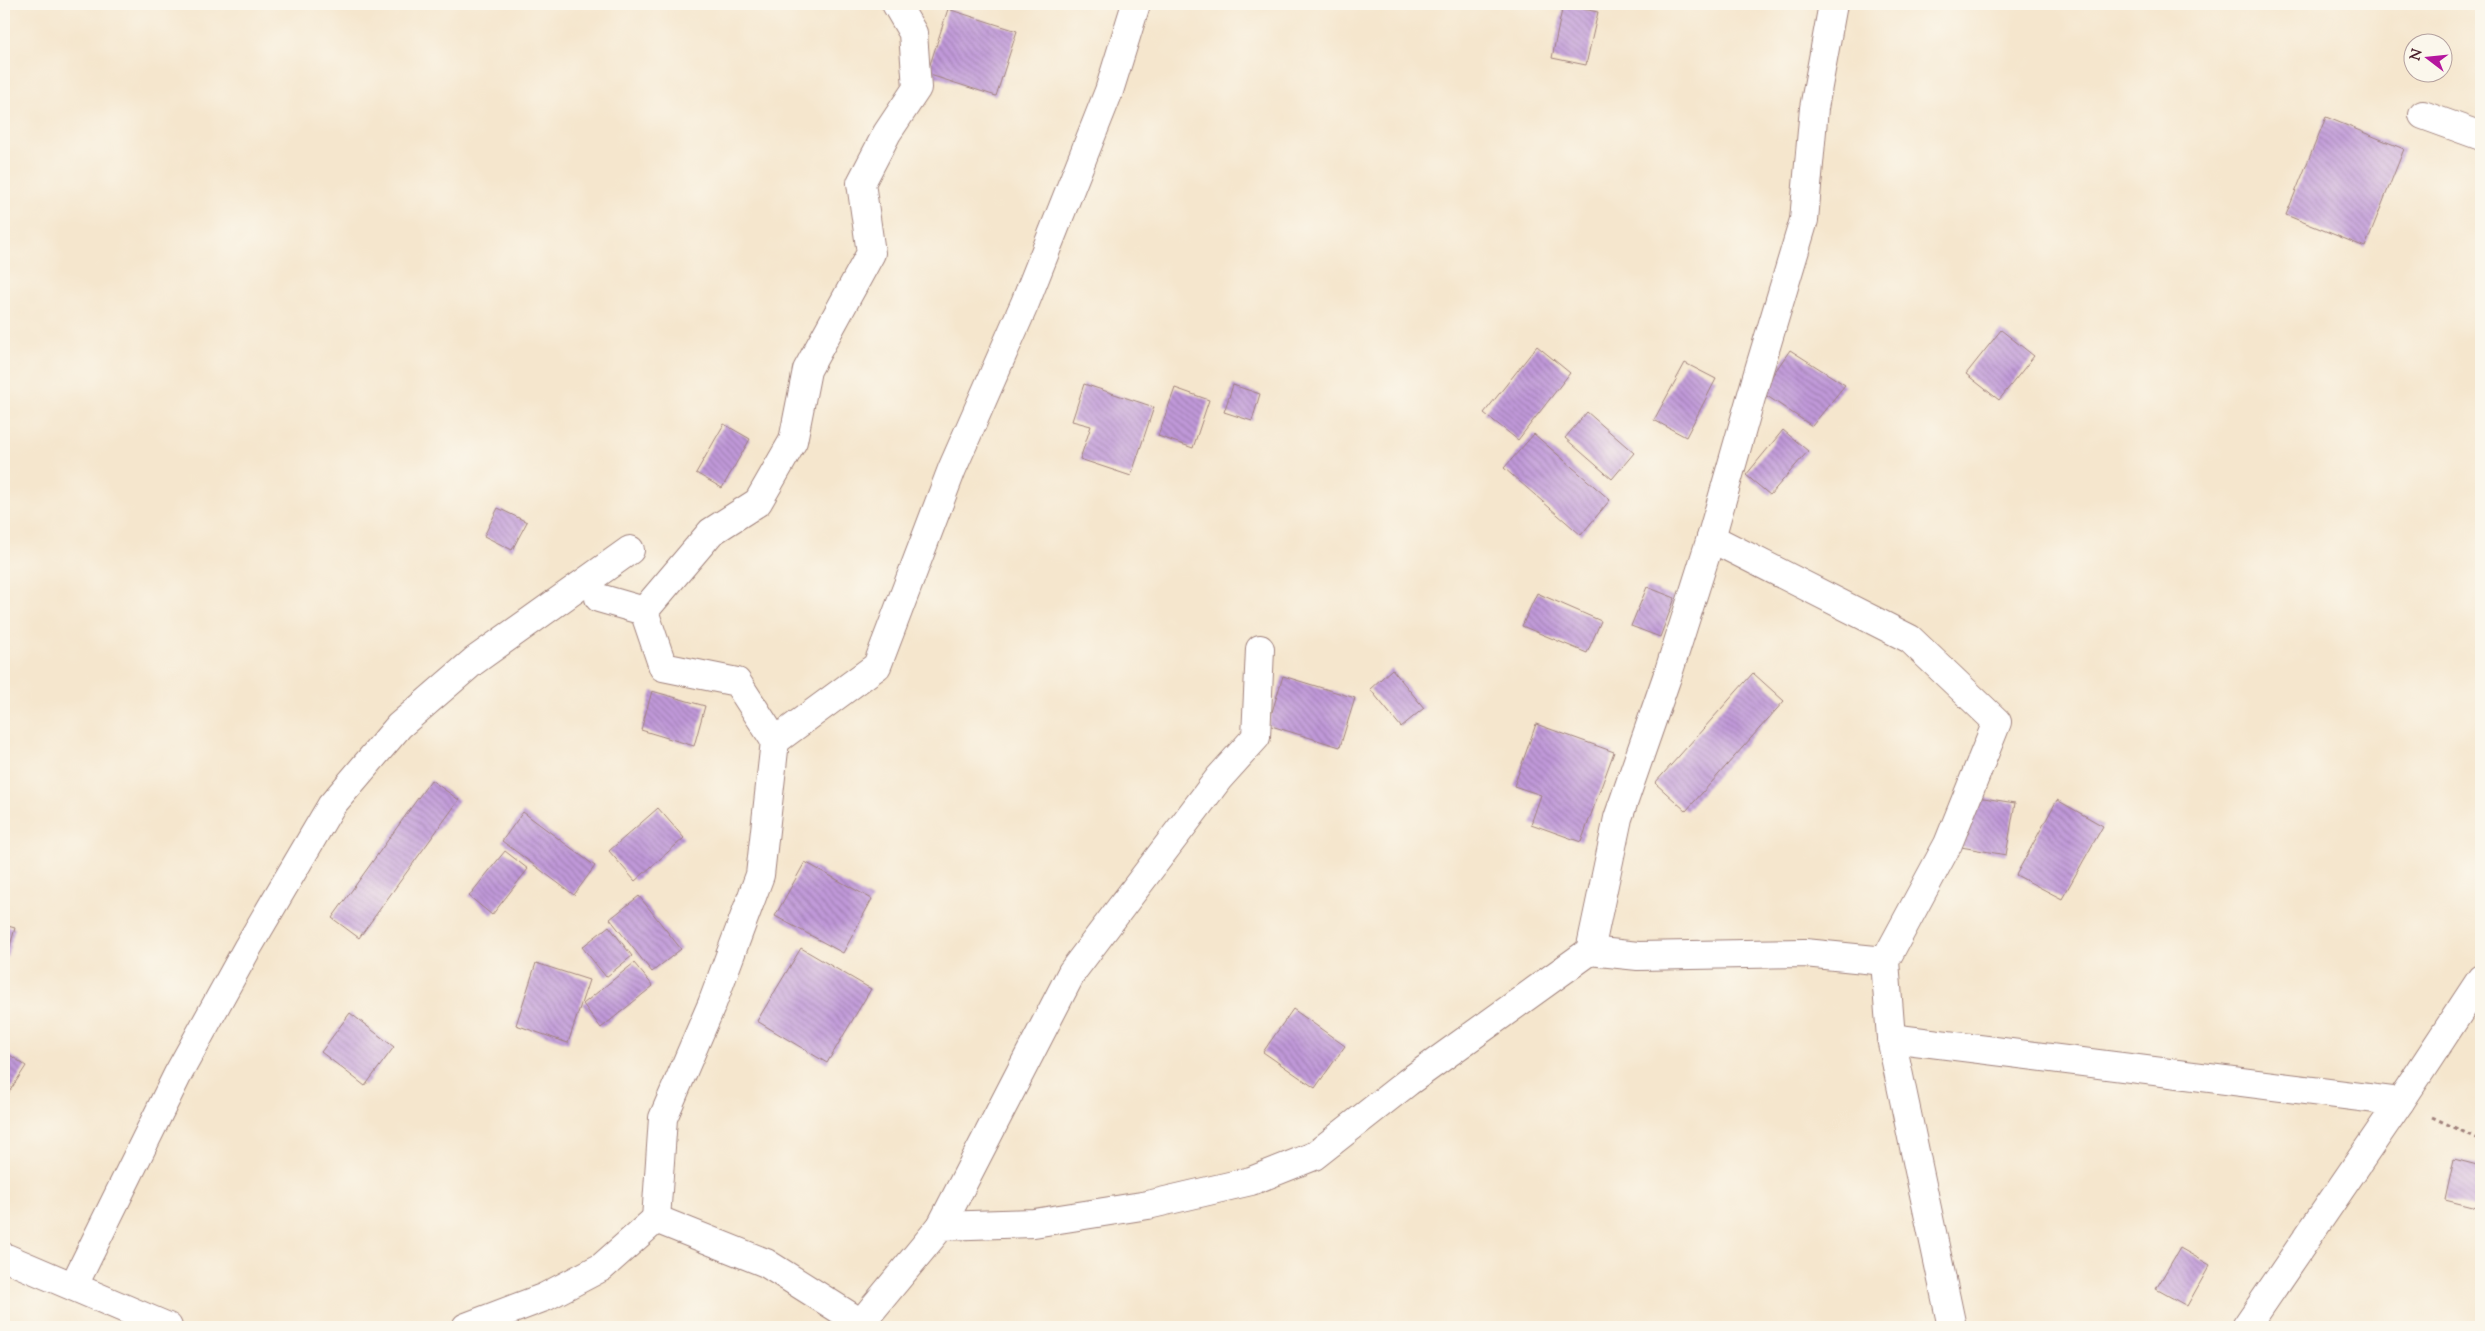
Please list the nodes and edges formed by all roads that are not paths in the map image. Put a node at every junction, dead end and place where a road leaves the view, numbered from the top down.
1 (896, 4) edge
2 (1136, 4) edge
3 (1833, 4) edge
4 (2423, 115) dead end
5 (2481, 136) edge
6 (1711, 538) junction
7 (630, 550) dead end
8 (599, 598) dead end
9 (644, 611) junction
10 (1260, 649) dead end
11 (775, 741) junction
12 (1590, 951) junction
13 (1885, 961) junction
14 (2481, 979) edge
15 (1891, 1038) junction
16 (2400, 1102) junction
17 (656, 1219) junction
18 (941, 1226) junction
19 (4, 1257) edge
20 (74, 1286) junction
21 (860, 1325) edge
22 (168, 1327) edge
23 (466, 1327) edge
24 (1952, 1327) edge
25 (2246, 1327) edge

1 - 9 street
2 - 11 street
3 - 6 street
4 - 5 street
6 - 12 street
6 - 13 street
7 - 20 street
8 - 9 street
9 - 11 street
10 - 18 street
11 - 17 street
12 - 13 street
12 - 18 street
13 - 15 street
14 - 16 street
15 - 16 street
15 - 24 street
16 - 25 street
17 - 21 street
17 - 23 street
18 - 21 street
19 - 20 street
20 - 22 street

